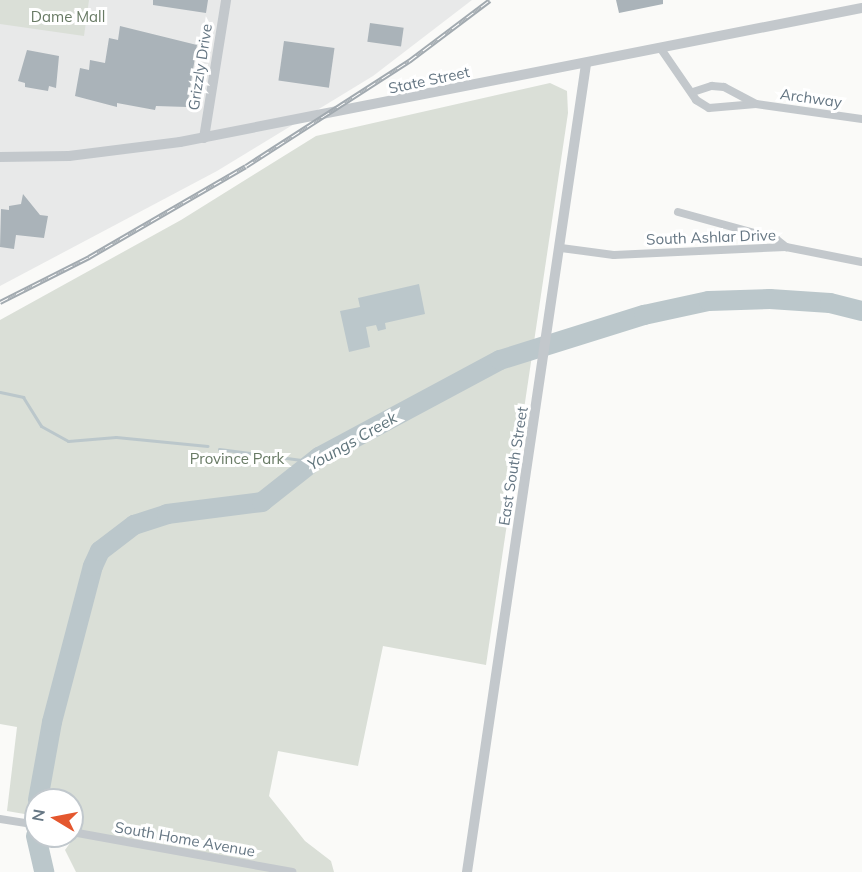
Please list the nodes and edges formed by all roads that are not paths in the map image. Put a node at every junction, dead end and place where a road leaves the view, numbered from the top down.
1 (226, 0) edge
2 (862, 8) edge
3 (661, 49) junction
4 (586, 64) junction
5 (693, 92) junction
6 (756, 104) junction
7 (862, 119) edge
8 (204, 138) junction
9 (0, 157) edge
10 (678, 212) dead end
11 (561, 248) junction
12 (786, 248) junction
13 (862, 262) edge
14 (3, 820) edge
15 (24, 823) edge
16 (84, 835) edge
17 (292, 872) edge
18 (467, 872) edge

1 - 8 street, Grizzly Drive
2 - 3 street, State Street
3 - 4 street, State Street
3 - 5 street, Archway
4 - 8 street, State Street
4 - 11 street, East South Street
5 - 6 street, Archway
5 - 6 street, Archway
6 - 7 street, Archway
8 - 9 street, State Street
10 - 12 street
11 - 12 street, South Ashlar Drive
11 - 18 street, East South Street
12 - 13 street, South Ashlar Drive
14 - 15 street
16 - 17 street, South Home Avenue

